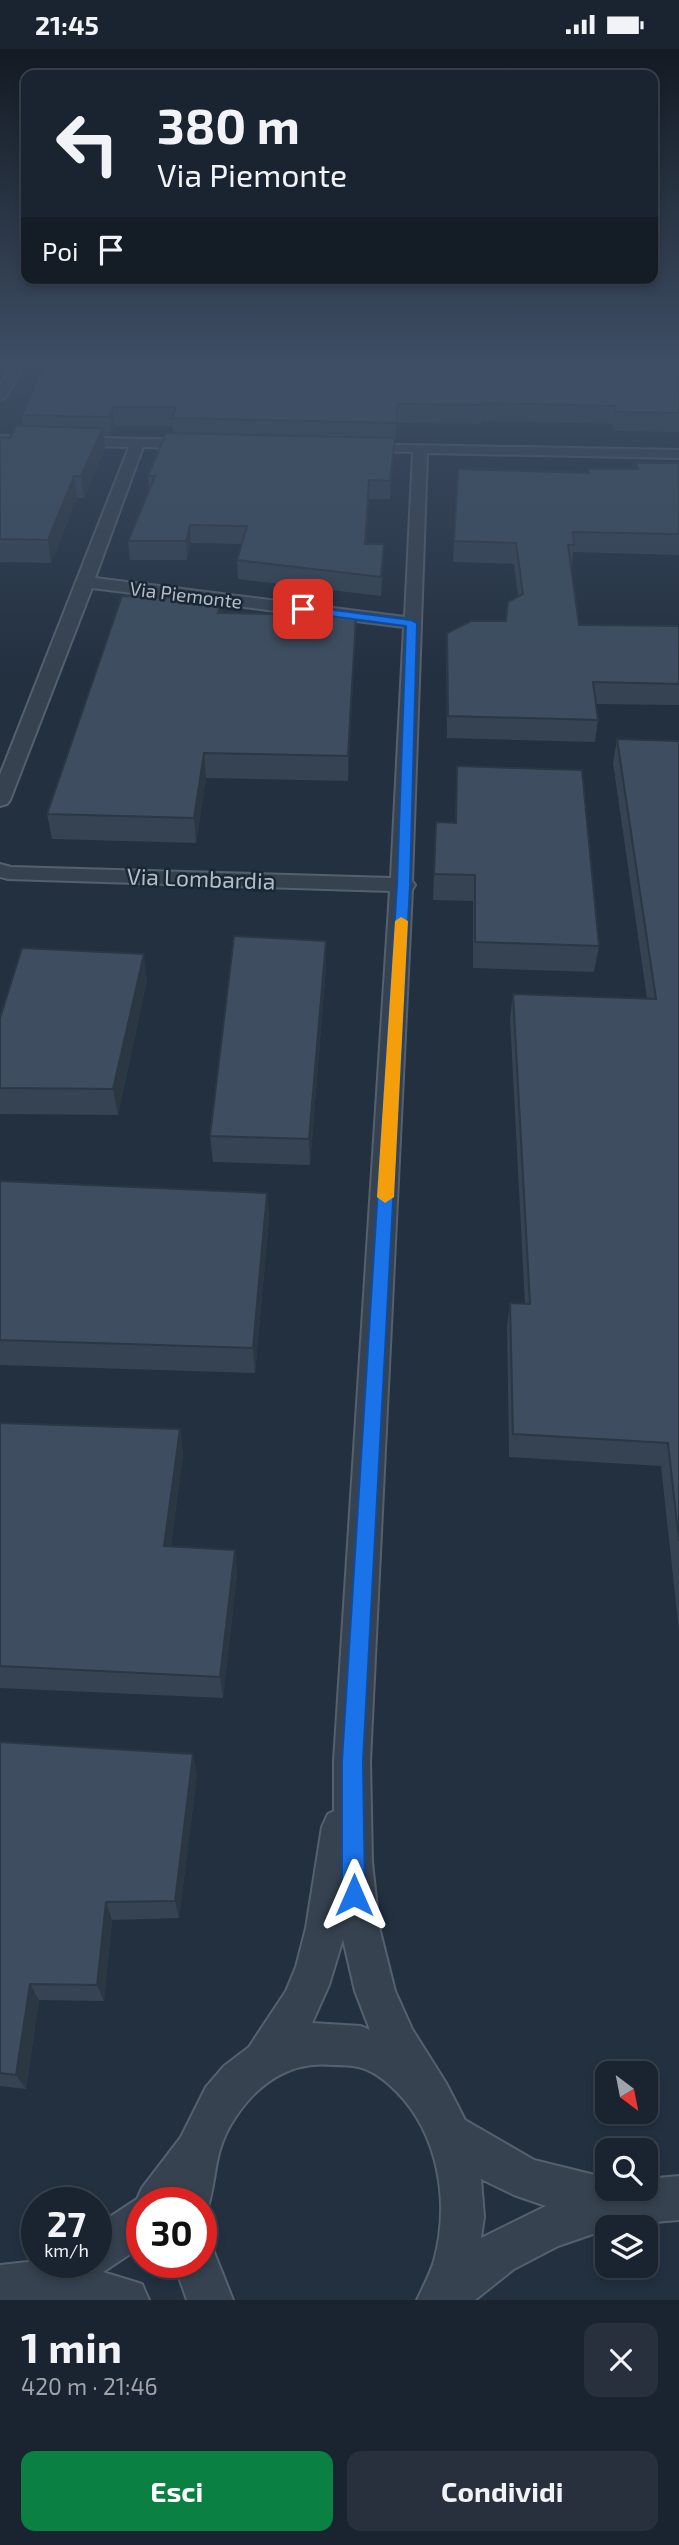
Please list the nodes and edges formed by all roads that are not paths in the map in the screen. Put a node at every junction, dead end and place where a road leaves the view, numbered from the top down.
1 (128, 467) edge
2 (420, 467) edge
3 (86, 582) junction
4 (411, 623) junction
5 (0, 800) edge
6 (0, 870) edge
7 (404, 885) junction
8 (352, 1761) junction
9 (263, 2060) junction
10 (431, 2098) junction
11 (205, 2127) junction
12 (451, 2136) junction
13 (169, 2187) edge
14 (191, 2187) edge
15 (679, 2198) edge
16 (620, 2203) junction
17 (41, 2278) edge
18 (75, 2278) edge
19 (202, 2278) edge
20 (0, 2287) edge
21 (441, 2299) edge
22 (126, 2300) edge
23 (210, 2300) edge

1 - 3 street
2 - 4 street
3 - 4 street, Via Piemonte
3 - 5 street
4 - 7 street
6 - 7 street, Via Lombardia
7 - 8 street
8 - 9 street
8 - 10 street
9 - 10 street
9 - 11 street
10 - 12 street
11 - 13 street
11 - 14 street
12 - 16 street
12 - 21 street
15 - 16 street
16 - 21 street
17 - 20 street
18 - 22 street
19 - 23 street

